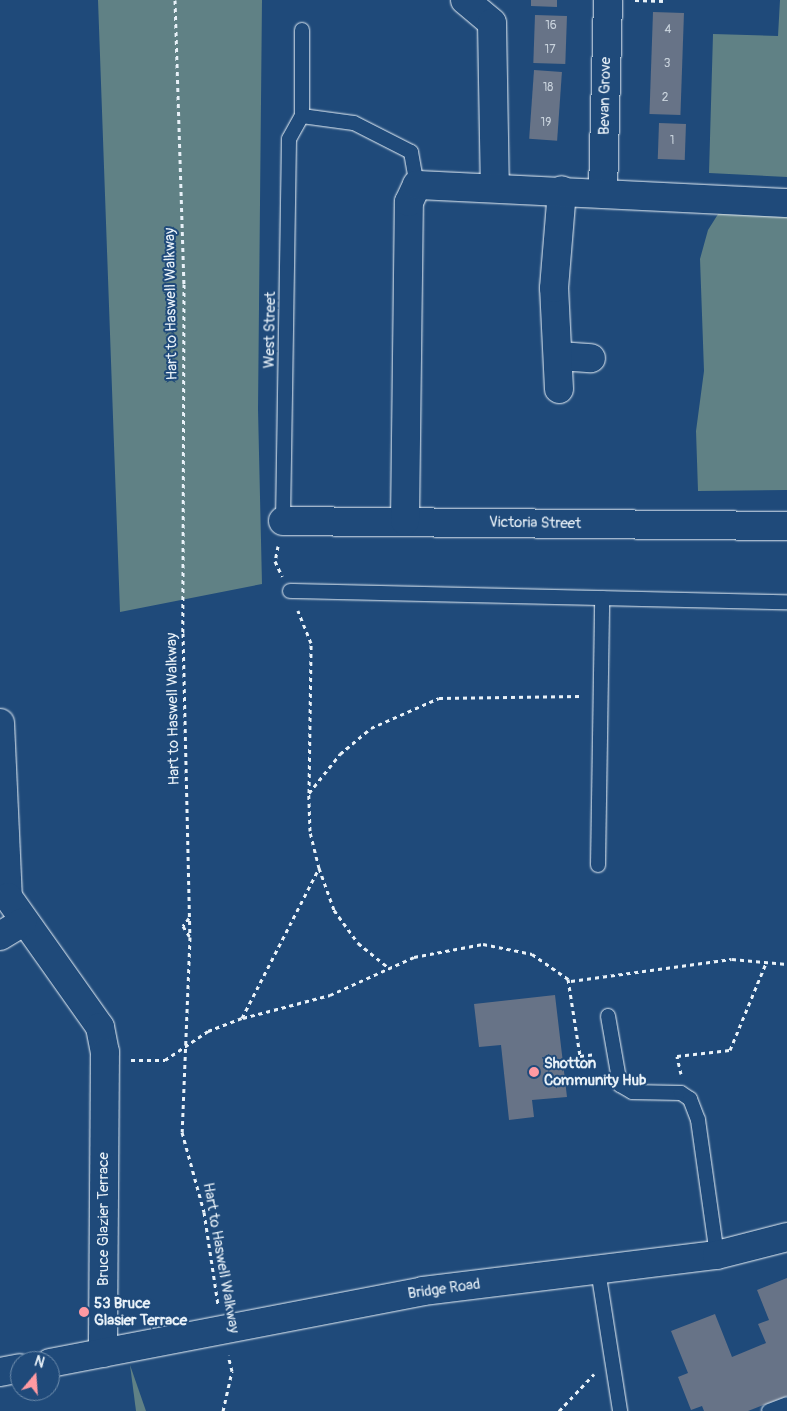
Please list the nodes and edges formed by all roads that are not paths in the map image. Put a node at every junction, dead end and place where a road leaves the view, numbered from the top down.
1 (465, 0) edge
2 (608, 0) edge
3 (302, 30) dead end
4 (302, 116) junction
5 (417, 184) junction
6 (495, 187) junction
7 (562, 190) junction
8 (603, 191) junction
9 (787, 204) edge
10 (559, 356) junction
11 (591, 358) dead end
12 (559, 389) dead end
13 (283, 521) joint
14 (405, 521) junction
15 (787, 526) edge
16 (290, 590) road end
17 (602, 598) junction
18 (787, 602) edge
19 (0, 723) edge
20 (598, 865) dead end
21 (11, 929) edge
22 (608, 1016) dead end
23 (787, 1237) edge
24 (717, 1255) junction
25 (598, 1270) junction
26 (103, 1353) junction
27 (60, 1361) edge
28 (787, 1404) edge
29 (620, 1411) edge
30 (769, 1411) edge

1 - 6 street
2 - 8 street, Bevan Grove
3 - 4 lane
4 - 5 lane
4 - 13 lane, West Street
5 - 6 street
5 - 14 street
6 - 7 street
7 - 8 street
7 - 10 street
8 - 9 street
10 - 11 street
10 - 12 street
13 - 14 street, Victoria Street
14 - 15 street, Victoria Street
16 - 17 lane
17 - 18 lane
17 - 20 lane
19 - 21 street, Bruce Glazier Terrace
21 - 26 street, Bruce Glazier Terrace
22 - 24 lane
23 - 24 street, Bridge Road
24 - 25 street, Bridge Road
25 - 26 street, Bridge Road
25 - 29 lane
26 - 27 street
28 - 30 lane

